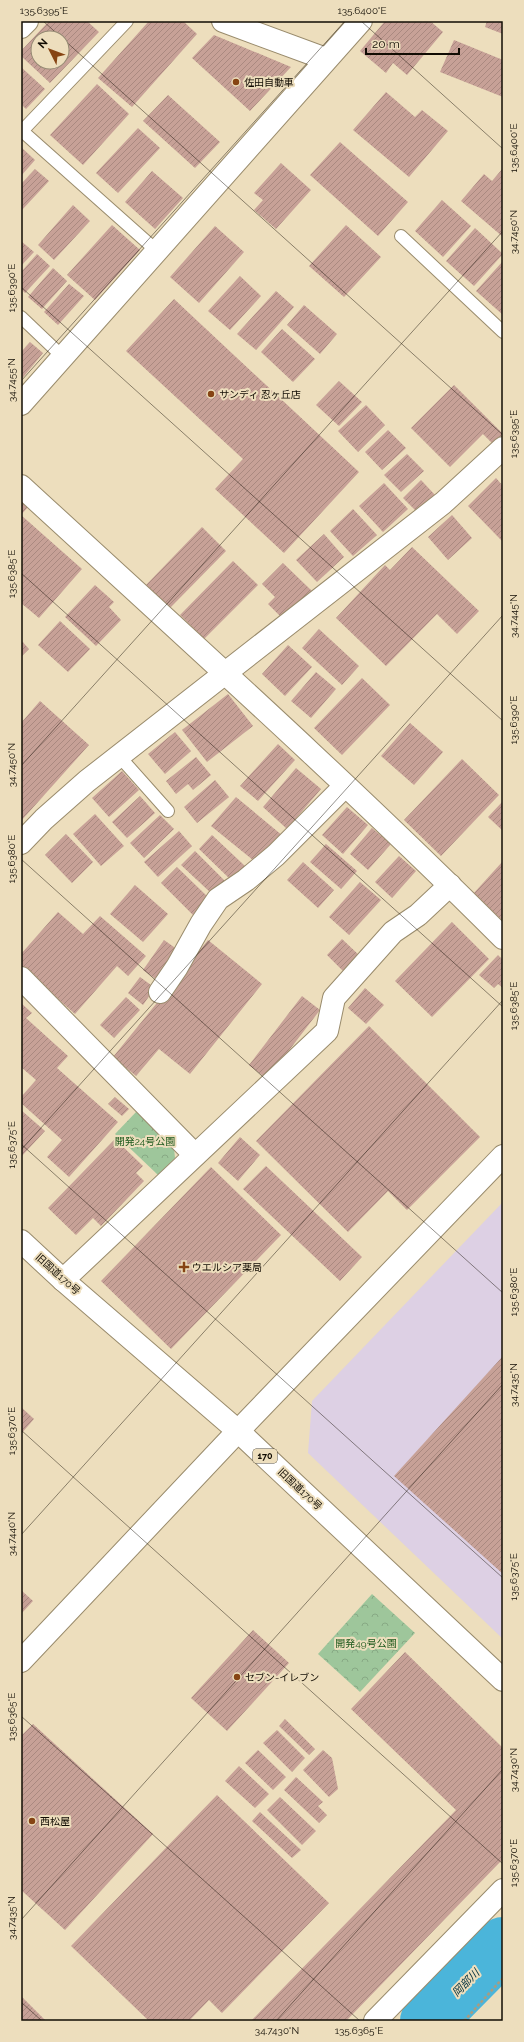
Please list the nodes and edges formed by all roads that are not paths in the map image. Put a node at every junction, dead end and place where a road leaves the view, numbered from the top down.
1 (27, 21) edge
2 (127, 21) edge
3 (223, 21) edge
4 (361, 21) edge
5 (21, 27) edge
6 (326, 59) junction
7 (22, 130) edge
8 (401, 236) dead end
9 (157, 251) junction
10 (21, 317) edge
11 (503, 332) edge
12 (63, 356) junction
13 (21, 404) edge
14 (503, 448) edge
15 (21, 486) edge
16 (223, 673) junction
17 (119, 756) junction
18 (345, 786) junction
19 (168, 811) dead end
20 (21, 843) edge
21 (450, 885) junction
22 (503, 938) edge
23 (21, 978) edge
24 (160, 992) dead end
25 (194, 1155) junction
26 (503, 1156) edge
27 (21, 1241) edge
28 (63, 1280) junction
29 (238, 1431) junction
30 (21, 1660) edge
31 (503, 1680) edge
32 (503, 1890) edge
33 (375, 2021) edge

1 - 5 main road
2 - 7 lane
3 - 6 main road
4 - 6 main road
6 - 9 main road
7 - 9 lane
8 - 11 lane
9 - 12 main road
10 - 12 lane
12 - 13 main road
14 - 16 main road
15 - 16 main road
16 - 17 main road
16 - 18 main road
17 - 19 lane
17 - 20 main road
18 - 21 main road
18 - 24 main road
21 - 22 main road
21 - 25 main road
23 - 25 main road
25 - 28 main road
26 - 29 main road
27 - 28 main road, 旧国道170号 / 170
28 - 29 main road, 旧国道170号 / 170
29 - 30 main road
29 - 31 main road, 旧国道170号 / 170
32 - 33 main road

